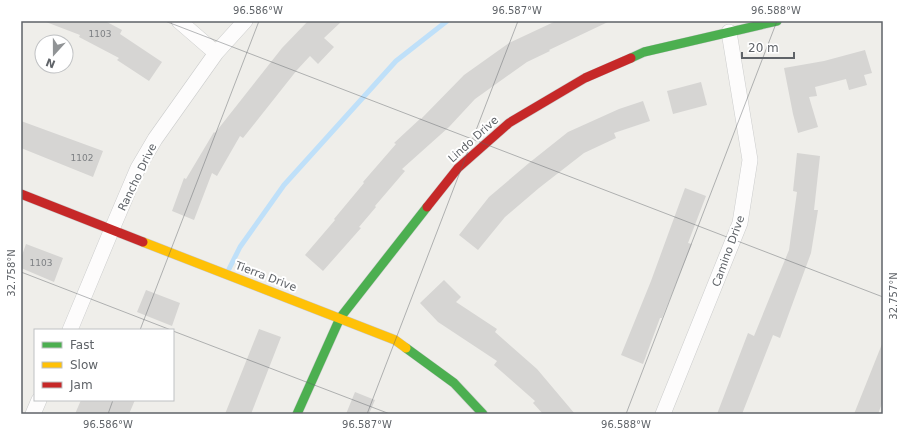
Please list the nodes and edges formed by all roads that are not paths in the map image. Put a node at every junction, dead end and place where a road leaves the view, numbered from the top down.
1 (179, 21) edge
2 (245, 21) edge
3 (777, 21) edge
4 (729, 32) junction
5 (216, 53) junction
6 (21, 194) edge
7 (112, 229) junction
8 (340, 318) junction
9 (70, 329) edge
10 (38, 401) edge
11 (32, 414) edge
12 (297, 414) edge
13 (483, 414) edge
14 (663, 414) edge

1 - 5 street
2 - 5 street, Rancho Drive
3 - 4 street, Lindo Drive
4 - 8 street, Lindo Drive
4 - 14 street, Camino Drive
5 - 7 street, Rancho Drive
6 - 7 street, Tierra Drive
7 - 8 street, Tierra Drive
7 - 9 street, Rancho Drive
8 - 12 street, Lindo Drive
8 - 13 street, Tierra Drive
10 - 11 street

